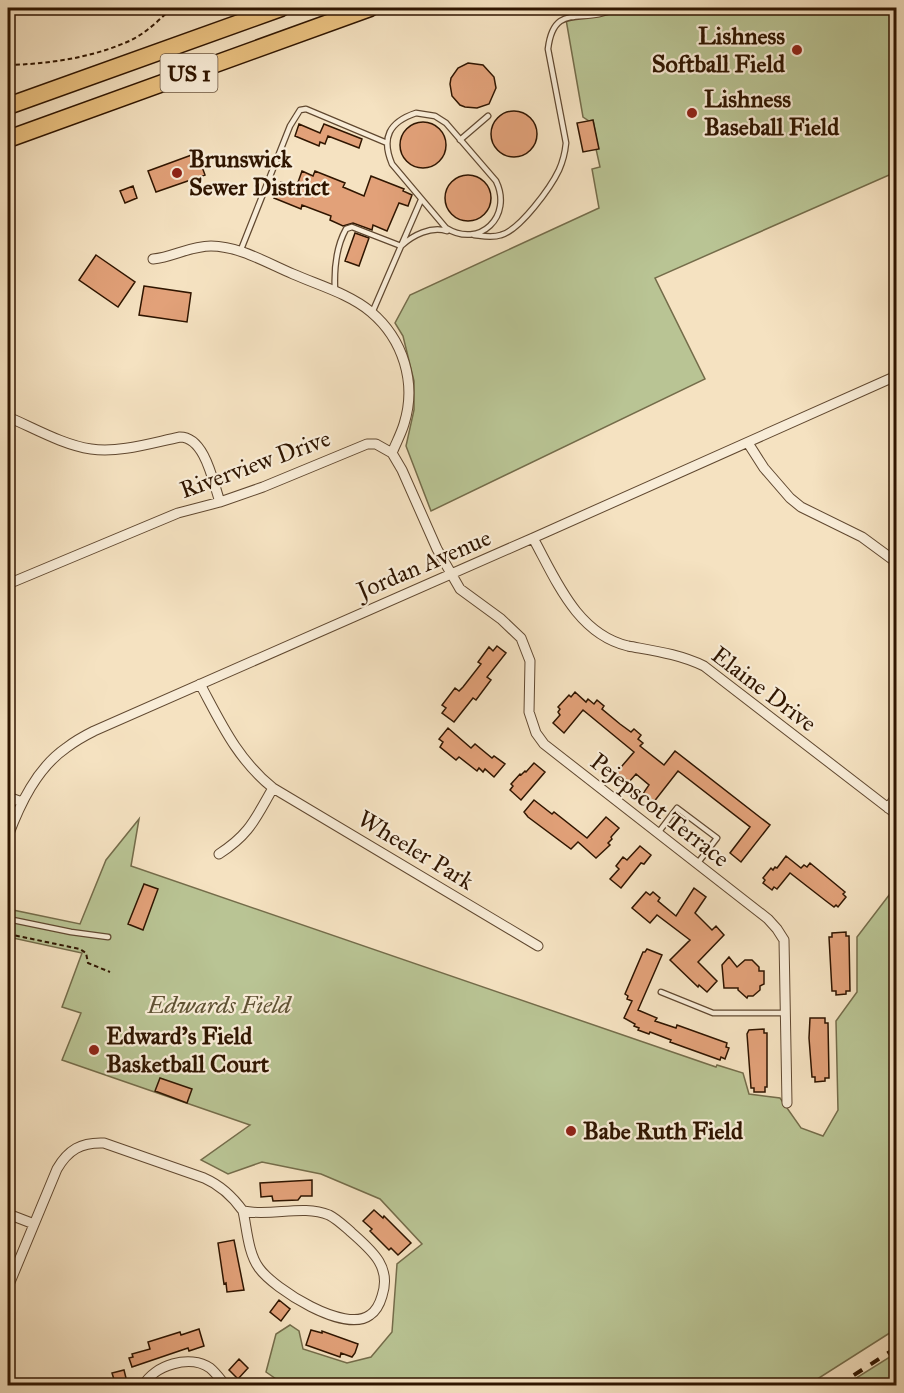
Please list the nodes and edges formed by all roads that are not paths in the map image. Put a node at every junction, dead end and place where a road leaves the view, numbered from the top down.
1 (281, 8) edge
2 (370, 8) edge
3 (616, 8) edge
4 (8, 106) edge
5 (488, 116) dead end
6 (8, 139) edge
7 (460, 140) junction
8 (387, 143) junction
9 (421, 200) junction
10 (454, 233) junction
11 (474, 235) junction
12 (401, 246) junction
13 (240, 252) junction
14 (153, 260) dead end
15 (335, 292) junction
16 (372, 313) junction
17 (897, 376) edge
18 (8, 417) edge
19 (748, 443) junction
20 (392, 453) junction
21 (220, 501) junction
22 (533, 538) junction
23 (897, 562) edge
24 (450, 573) junction
25 (8, 584) edge
26 (200, 684) junction
27 (273, 788) junction
28 (8, 797) edge
29 (897, 797) edge
30 (22, 802) junction
31 (892, 811) edge
32 (658, 833) junction
33 (8, 836) edge
34 (219, 854) dead end
35 (697, 864) junction
36 (8, 919) edge
37 (108, 937) dead end
38 (538, 946) dead end
39 (661, 992) dead end
40 (785, 1013) junction
41 (787, 1103) dead end
42 (243, 1211) junction
43 (8, 1214) edge
44 (34, 1224) junction
45 (8, 1287) edge
46 (143, 1386) edge
47 (226, 1386) edge

1 - 4 highway, US 1
2 - 6 highway, US 1
3 - 11 lane
5 - 7 lane
7 - 8 lane
7 - 11 lane
8 - 9 lane
8 - 13 lane
9 - 10 lane
9 - 12 lane
10 - 11 lane
10 - 12 lane
12 - 15 lane
12 - 16 lane
13 - 14 street
13 - 15 street
15 - 16 street
16 - 20 street
17 - 19 street, Jordan Avenue
18 - 21 street
19 - 22 street, Jordan Avenue
19 - 23 street
20 - 21 street, Riverview Drive
20 - 24 street
21 - 25 street, Riverview Drive
22 - 24 street, Jordan Avenue
22 - 31 street, Elaine Drive
24 - 26 street, Jordan Avenue
24 - 32 street, Pejepscot Terrace
26 - 27 street, Wheeler Park
26 - 30 street, Jordan Avenue
27 - 34 street
27 - 38 street, Wheeler Park
28 - 30 street
29 - 31 street
30 - 33 street, Jordan Avenue
32 - 35 street, Pejepscot Terrace
32 - 35 lane
35 - 40 street, Pejepscot Terrace
36 - 37 lane
39 - 40 lane
40 - 41 street, Pejepscot Terrace
42 - 42 street
42 - 44 street
43 - 44 street
44 - 45 street
46 - 47 street

